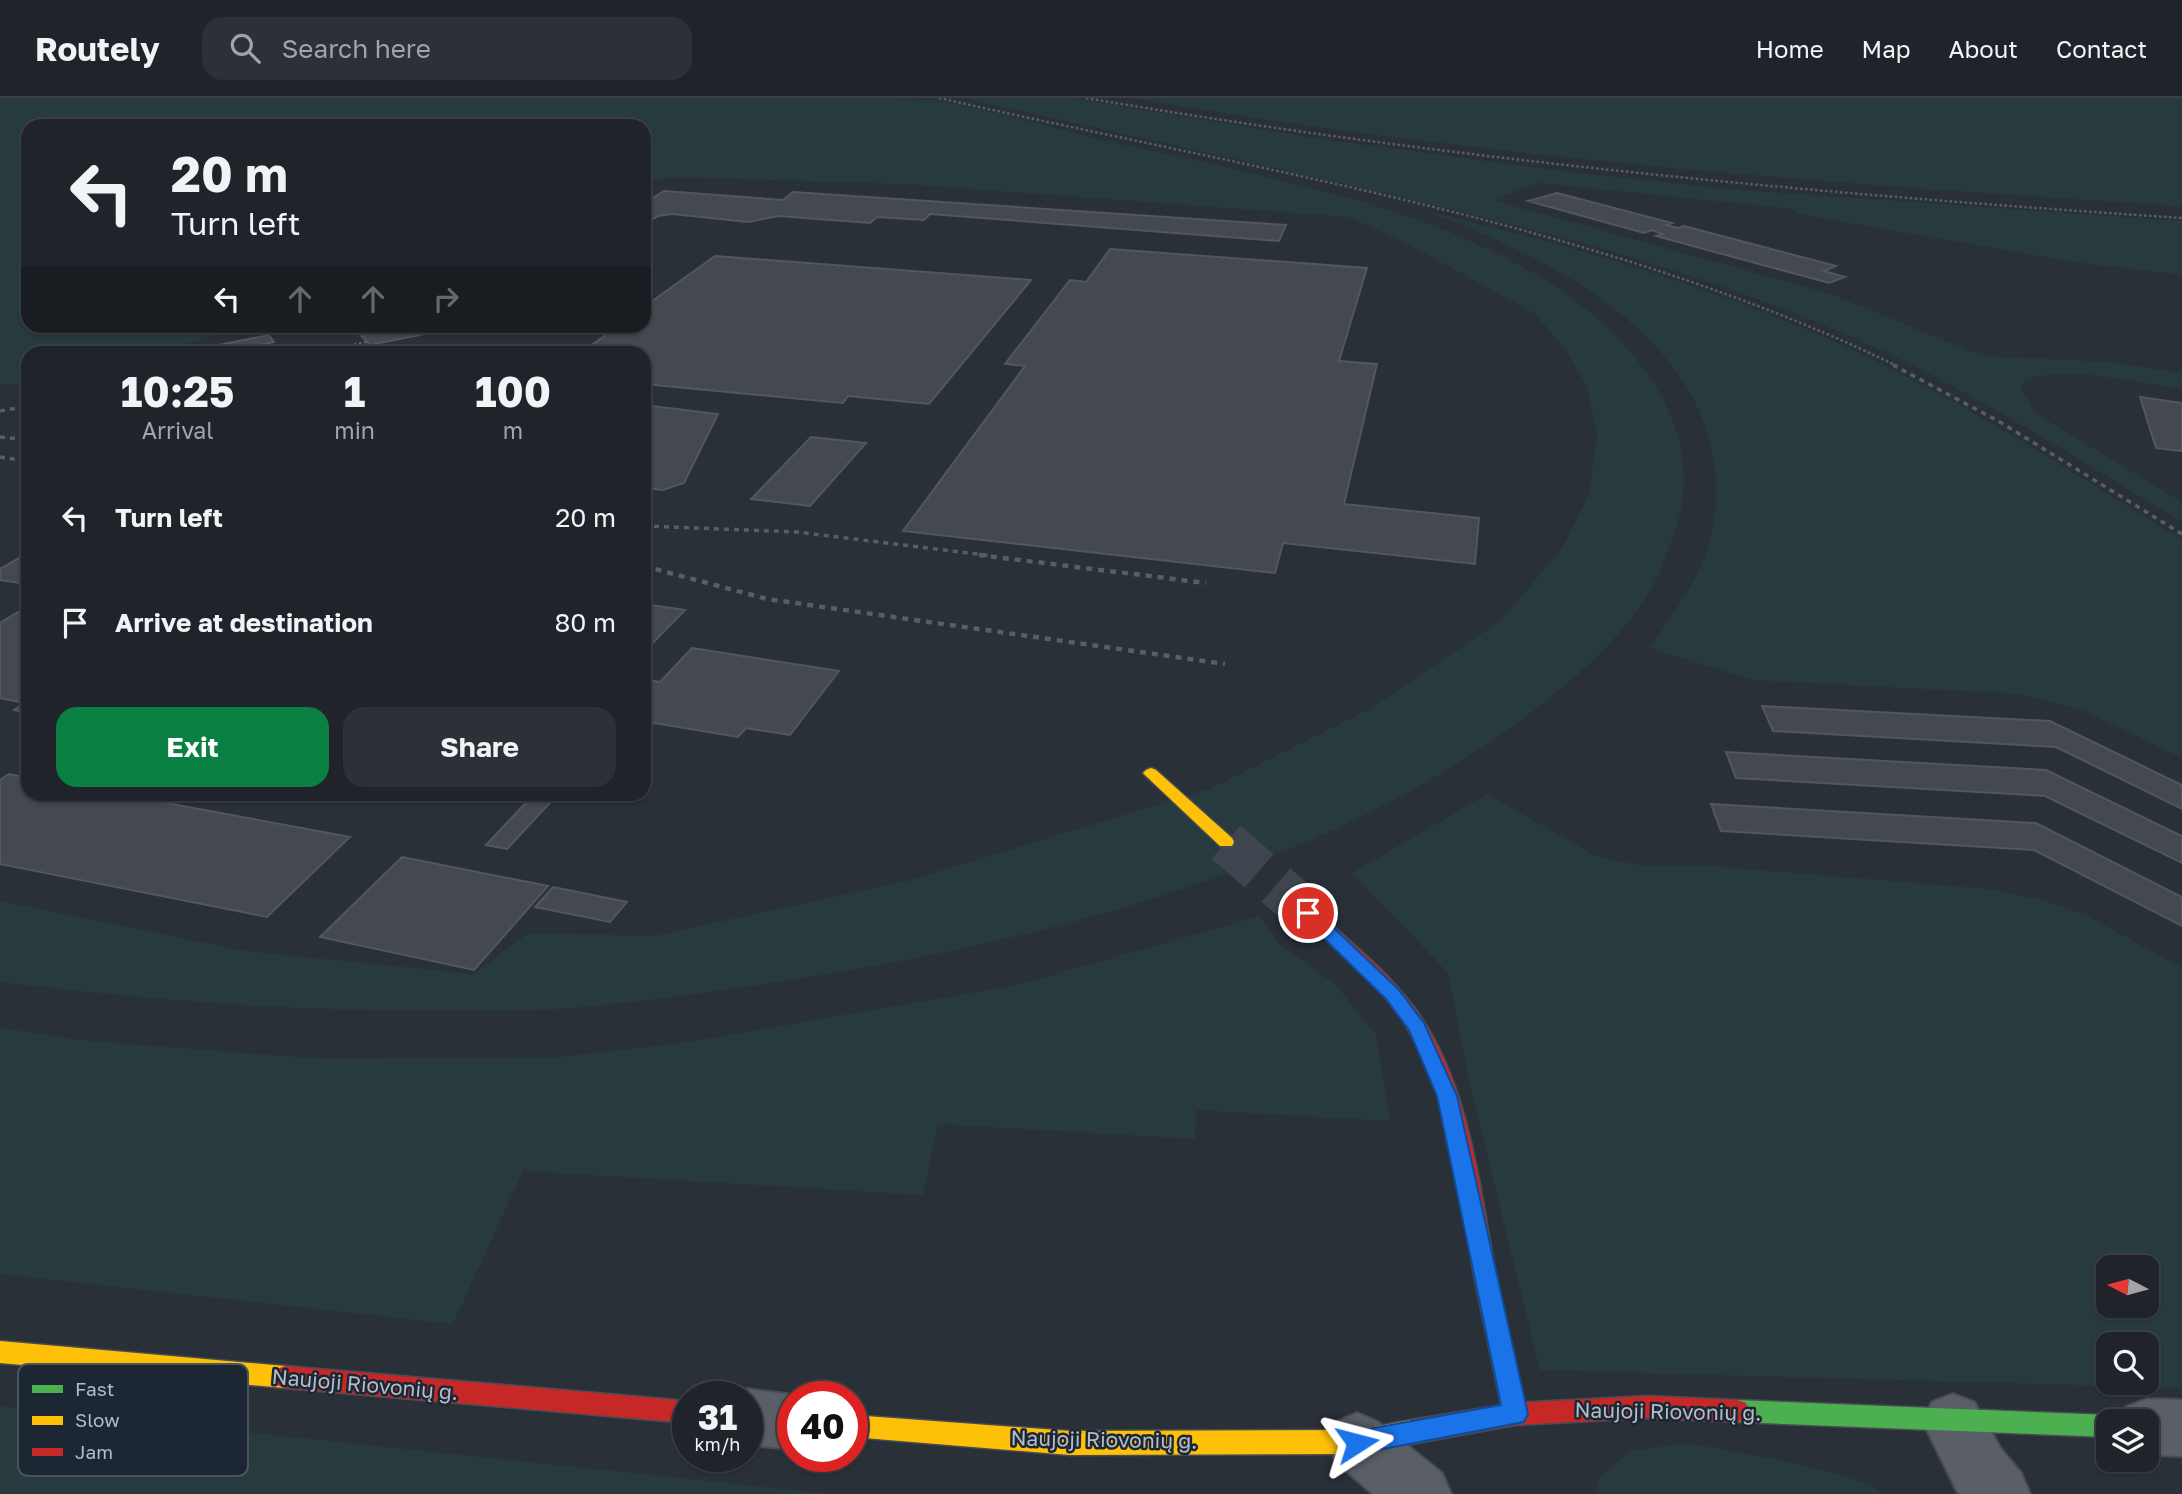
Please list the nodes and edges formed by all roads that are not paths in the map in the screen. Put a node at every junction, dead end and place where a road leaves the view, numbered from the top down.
1 (1151, 773) dead end
2 (1226, 842) tunnel mouth
3 (1308, 913) tunnel mouth
4 (0, 1352) edge
5 (138, 1364) edge
6 (248, 1374) edge
7 (672, 1411) edge
8 (1515, 1414) junction
9 (1953, 1422) junction
10 (2096, 1426) edge
11 (868, 1427) edge
12 (2159, 1427) edge
13 (2182, 1428) edge
14 (1357, 1443) junction
15 (1420, 1494) edge
16 (1999, 1494) edge

1 - 2 street
3 - 8 street
4 - 5 street, Naujoji Riovonių g.
6 - 7 street, Naujoji Riovonių g.
8 - 9 street, Naujoji Riovonių g.
8 - 14 street, Naujoji Riovonių g.
9 - 10 street, Naujoji Riovonių g.
9 - 16 street
11 - 14 street, Naujoji Riovonių g.
12 - 13 street
14 - 15 street

